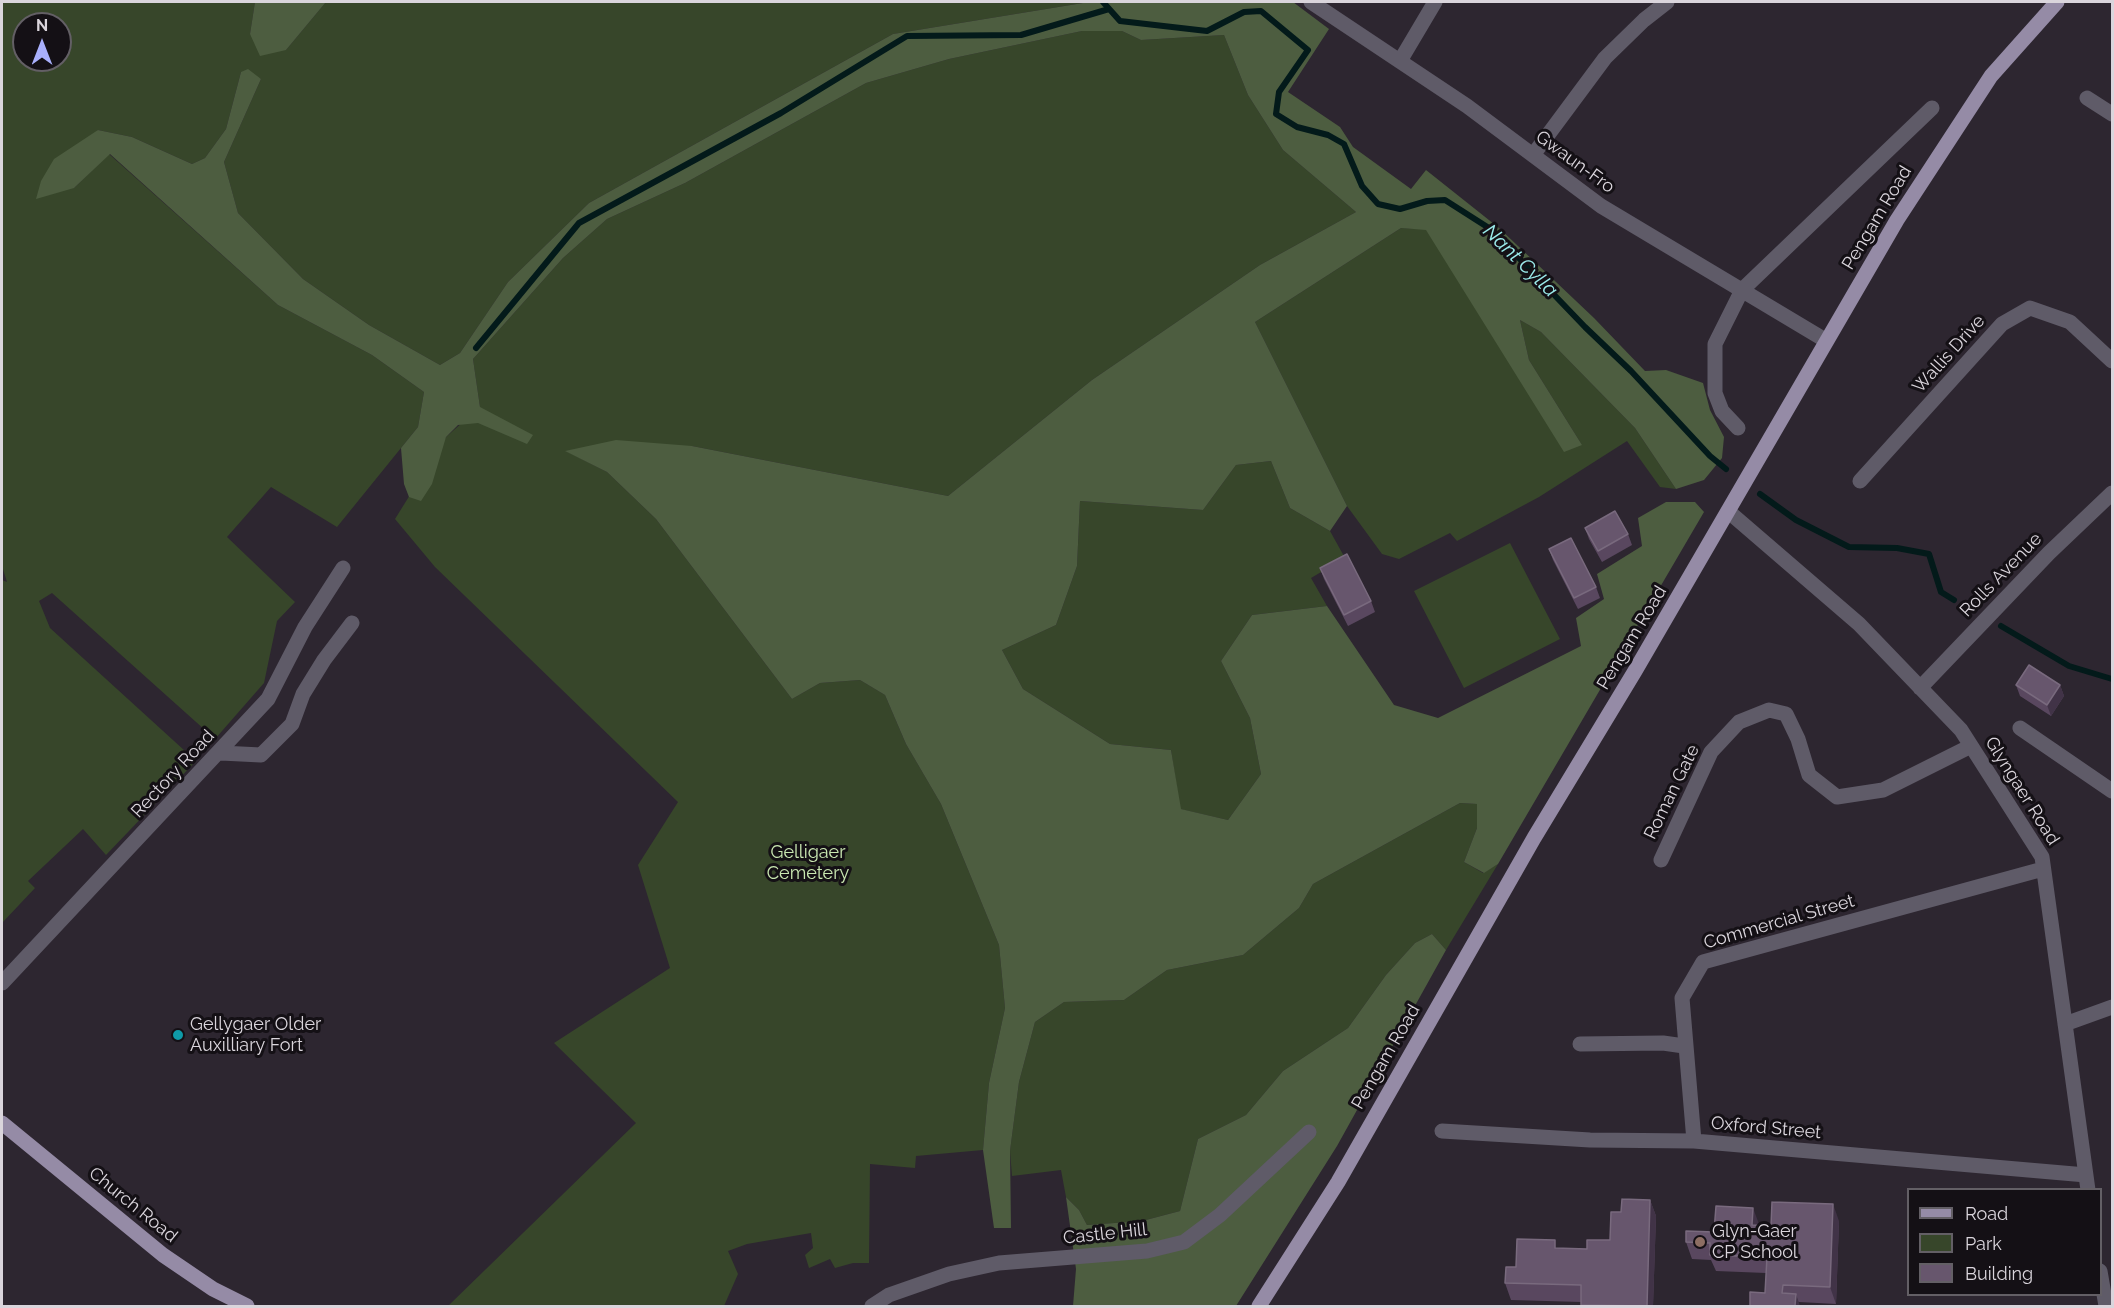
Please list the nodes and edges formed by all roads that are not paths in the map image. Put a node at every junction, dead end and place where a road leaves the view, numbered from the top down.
1 (1311, 2) edge
2 (1435, 2) edge
3 (1667, 2) edge
4 (2056, 2) edge
5 (1400, 61) junction
6 (2087, 98) dead end
7 (1932, 108) dead end
8 (2112, 114) edge
9 (1533, 155) junction
10 (1742, 290) junction
11 (1825, 340) junction
12 (2112, 361) edge
13 (1738, 428) dead end
14 (1860, 481) dead end
15 (2110, 498) edge
16 (1729, 512) junction
17 (343, 568) dead end
18 (352, 623) dead end
19 (1920, 688) junction
20 (2020, 728) dead end
21 (1971, 746) junction
22 (220, 753) junction
23 (2112, 791) edge
24 (1660, 860) dead end
25 (2043, 869) junction
26 (2, 983) edge
27 (2112, 1007) edge
28 (2065, 1024) junction
29 (1580, 1044) dead end
30 (1684, 1046) junction
31 (2, 1123) edge
32 (1442, 1131) dead end
33 (1309, 1132) dead end
34 (1694, 1141) junction
35 (2087, 1182) edge
36 (2102, 1283) edge
37 (247, 1306) edge
38 (872, 1306) edge
39 (1259, 1306) edge
40 (2106, 1306) edge

1 - 5 street, Gwaun-Fro
2 - 5 street
3 - 9 street
4 - 11 main road, Pengam Road
5 - 9 street, Gwaun-Fro
6 - 8 street
7 - 10 street
9 - 10 street, Gwaun-Fro
10 - 11 street, Gwaun-Fro
10 - 13 street
11 - 16 main road, Pengam Road
12 - 14 street, Wallis Drive
15 - 19 street, Rolls Avenue
16 - 19 street, Glyngaer Road
16 - 39 main road, Pengam Road
17 - 22 street, Rectory Road
18 - 22 street
19 - 21 street, Glyngaer Road
20 - 23 street
21 - 24 street, Roman Gate
21 - 25 street, Glyngaer Road
22 - 26 street, Rectory Road
25 - 28 street, Glyngaer Road
25 - 30 street, Commercial Street
27 - 28 street
28 - 35 street, Glyngaer Road
29 - 30 street
30 - 34 street, Commercial Street
31 - 37 main road, Church Road
32 - 34 street, Oxford Street
33 - 38 street, Castle Hill
34 - 35 street, Oxford Street
36 - 40 street

